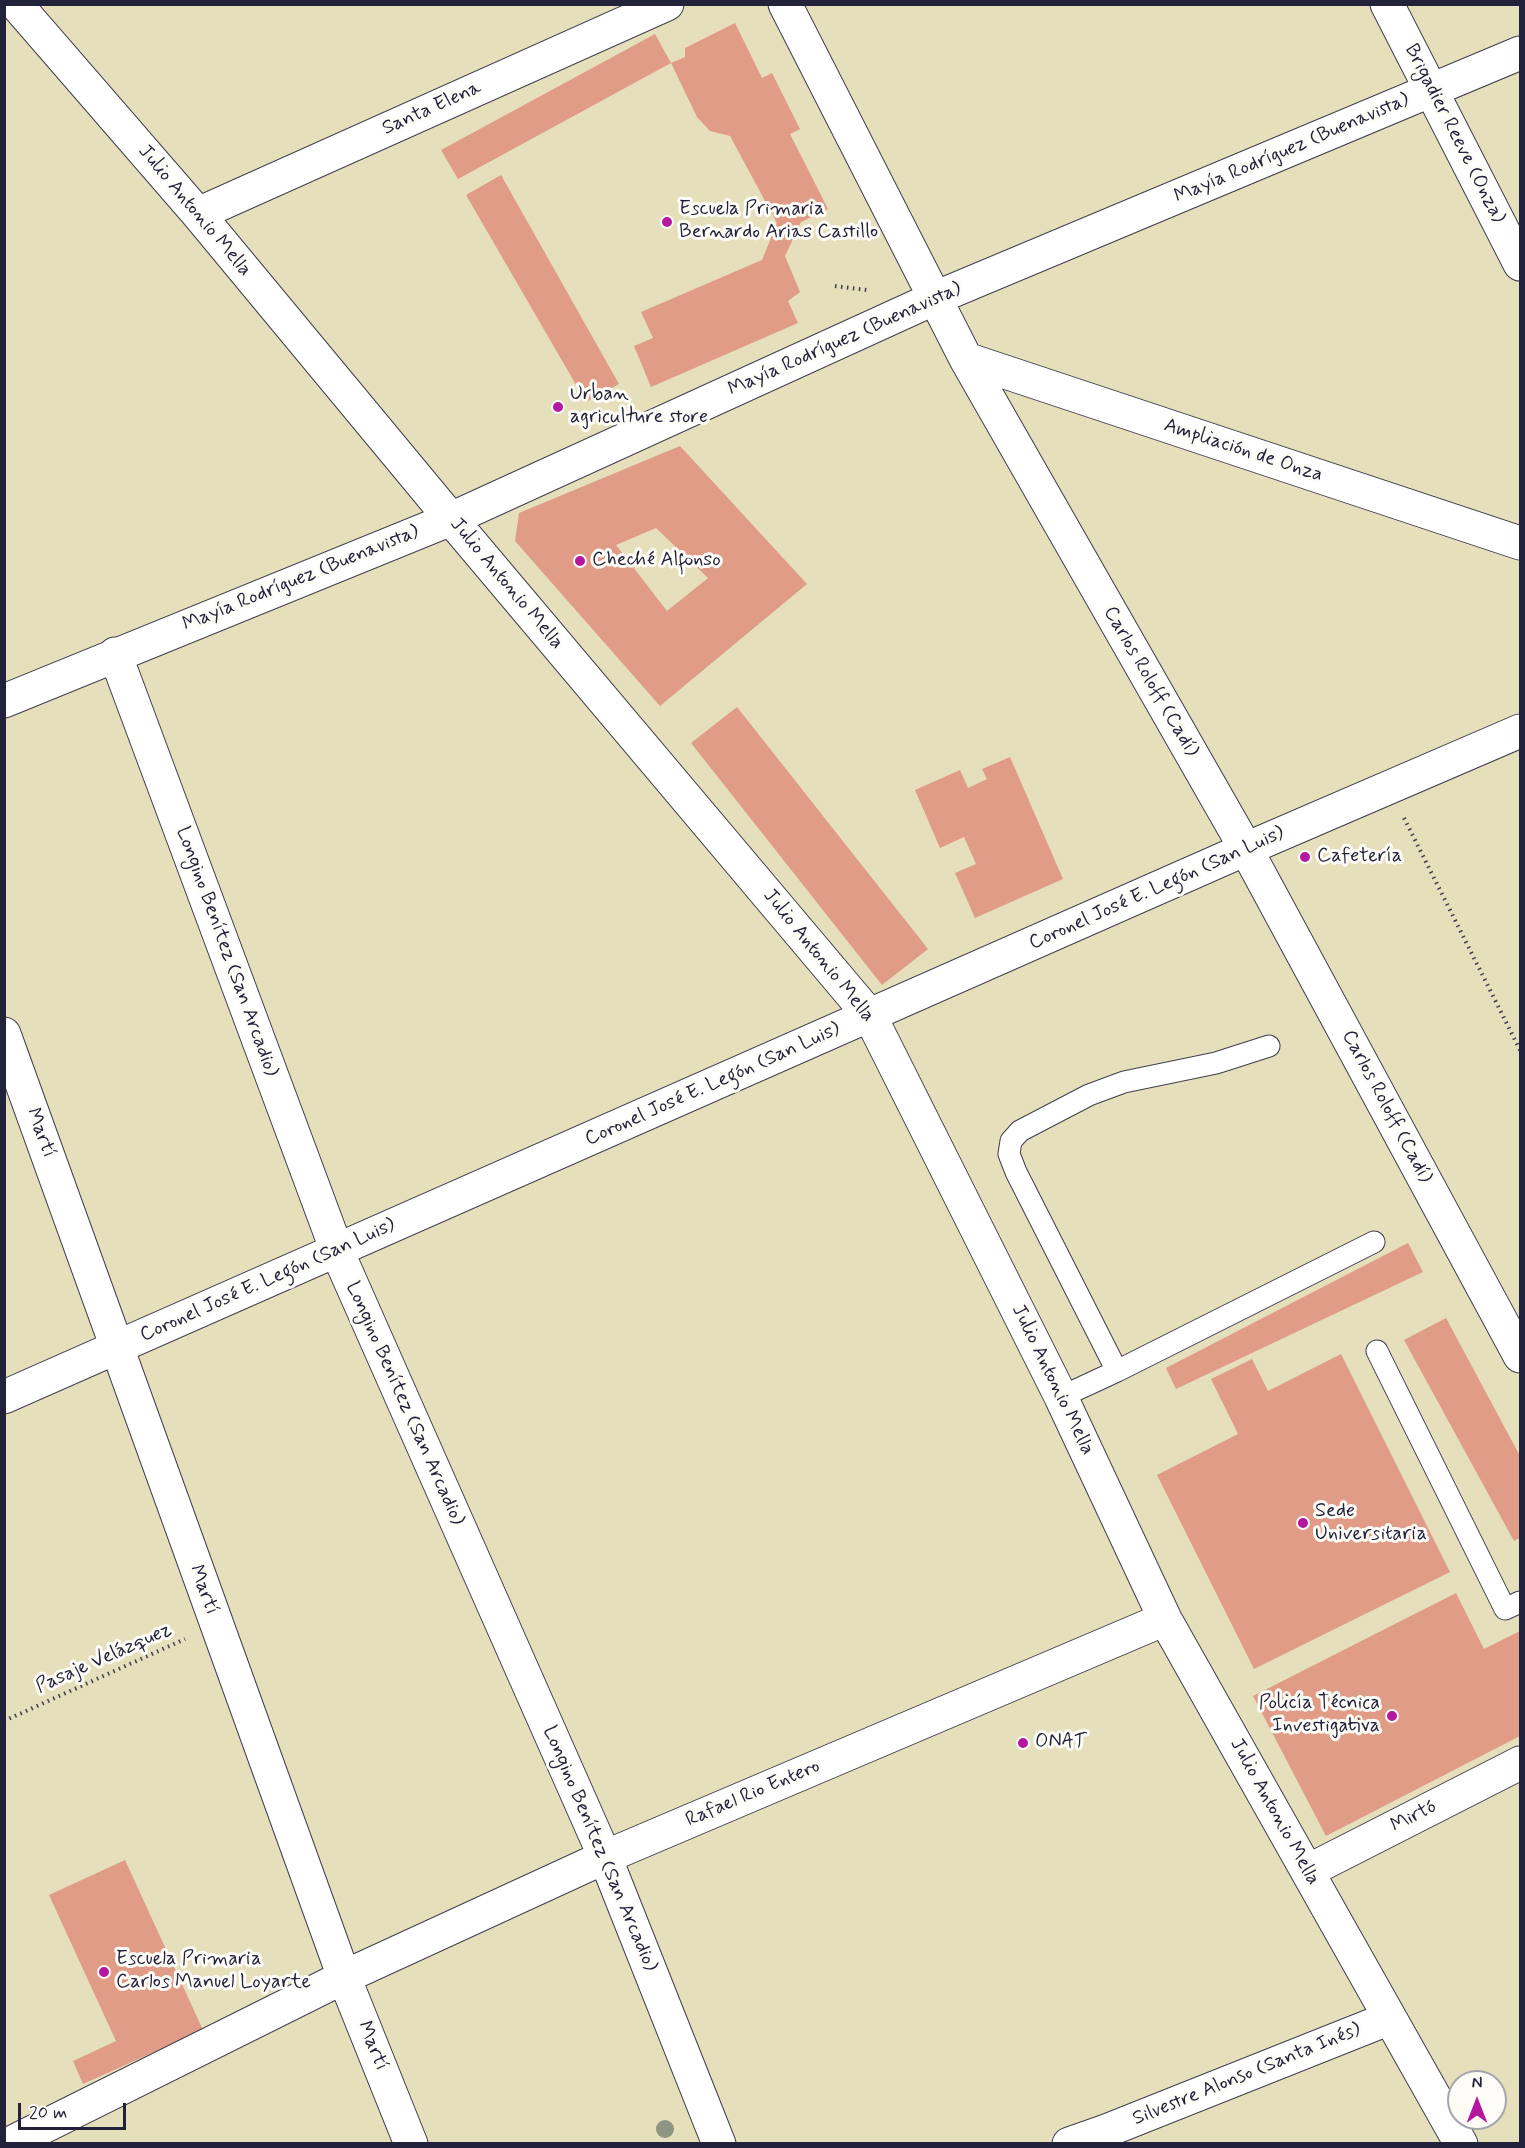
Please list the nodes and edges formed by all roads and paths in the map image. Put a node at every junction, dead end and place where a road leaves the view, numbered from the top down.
1 (16, 4) edge
2 (667, 4) edge
3 (785, 4) edge
4 (1387, 4) edge
5 (1521, 53) edge
6 (1431, 91) junction
7 (198, 214) junction
8 (1521, 264) edge
9 (933, 299) junction
10 (966, 359) junction
11 (451, 519) junction
12 (1521, 543) edge
13 (115, 654) junction
14 (4, 700) edge
15 (1521, 731) edge
16 (1389, 788) junction
17 (1246, 849) junction
18 (870, 1016) junction
19 (4, 1034) edge
20 (1269, 1046) dead end
21 (1521, 1050) edge
22 (1374, 1242) dead end
23 (337, 1251) junction
24 (116, 1347) junction
25 (1377, 1351) dead end
26 (1521, 1356) edge
27 (1117, 1371) junction
28 (4, 1396) edge
29 (1061, 1397) junction
30 (1521, 1602) edge
31 (1165, 1619) junction
32 (216, 1625) junction
33 (4, 1721) edge
34 (1521, 1763) edge
35 (605, 1857) junction
36 (1308, 1871) junction
37 (344, 1977) junction
38 (1390, 2018) junction
39 (9, 2144) edge
40 (411, 2144) edge
41 (719, 2144) edge
42 (1069, 2144) edge
43 (1461, 2144) edge

1 - 7 street, Julio Antonio Mella
2 - 7 street, Santa Elena
3 - 9 street, Carlos Roloff (Cadí)
4 - 6 street, Brigadier Reeve (Onza)
5 - 6 street, Mayía Rodríguez (Buenavista)
6 - 8 street, Brigadier Reeve (Onza)
6 - 9 street, Mayía Rodríguez (Buenavista)
7 - 11 street, Julio Antonio Mella
9 - 10 street, Carlos Roloff (Cadí)
9 - 11 street, Mayía Rodríguez (Buenavista)
10 - 12 street, Ampliación de Onza
10 - 17 street, Carlos Roloff (Cadí)
11 - 13 street, Mayía Rodríguez (Buenavista)
11 - 18 street, Julio Antonio Mella
13 - 14 street, Mayía Rodríguez (Buenavista)
13 - 23 street, Longino Benítez (San Arcadio)
15 - 16 street, Coronel José E. Legón (San Luis)
16 - 17 street, Coronel José E. Legón (San Luis)
16 - 21 path
17 - 18 street, Coronel José E. Legón (San Luis)
17 - 26 street, Carlos Roloff (Cadí)
18 - 23 street, Coronel José E. Legón (San Luis)
18 - 29 street, Julio Antonio Mella
19 - 24 street, Martí
20 - 27 lane
22 - 27 lane
23 - 24 street, Coronel José E. Legón (San Luis)
23 - 35 street, Longino Benítez (San Arcadio)
24 - 28 street, Coronel José E. Legón (San Luis)
24 - 32 street, Martí
25 - 30 lane
27 - 29 lane
29 - 31 street, Julio Antonio Mella
31 - 35 street, Rafael Rio Entero
31 - 36 street, Julio Antonio Mella
32 - 33 path, Pasaje Velázquez
32 - 37 street, Martí
34 - 36 street, Mirtó
35 - 37 street, Rafael Rio Entero
35 - 41 street, Longino Benítez (San Arcadio)
36 - 38 street, Julio Antonio Mella
37 - 39 street, Rafael Rio Entero
37 - 40 street, Martí
38 - 42 street, Silvestre Alonso (Santa Inés)
38 - 43 street, Julio Antonio Mella

